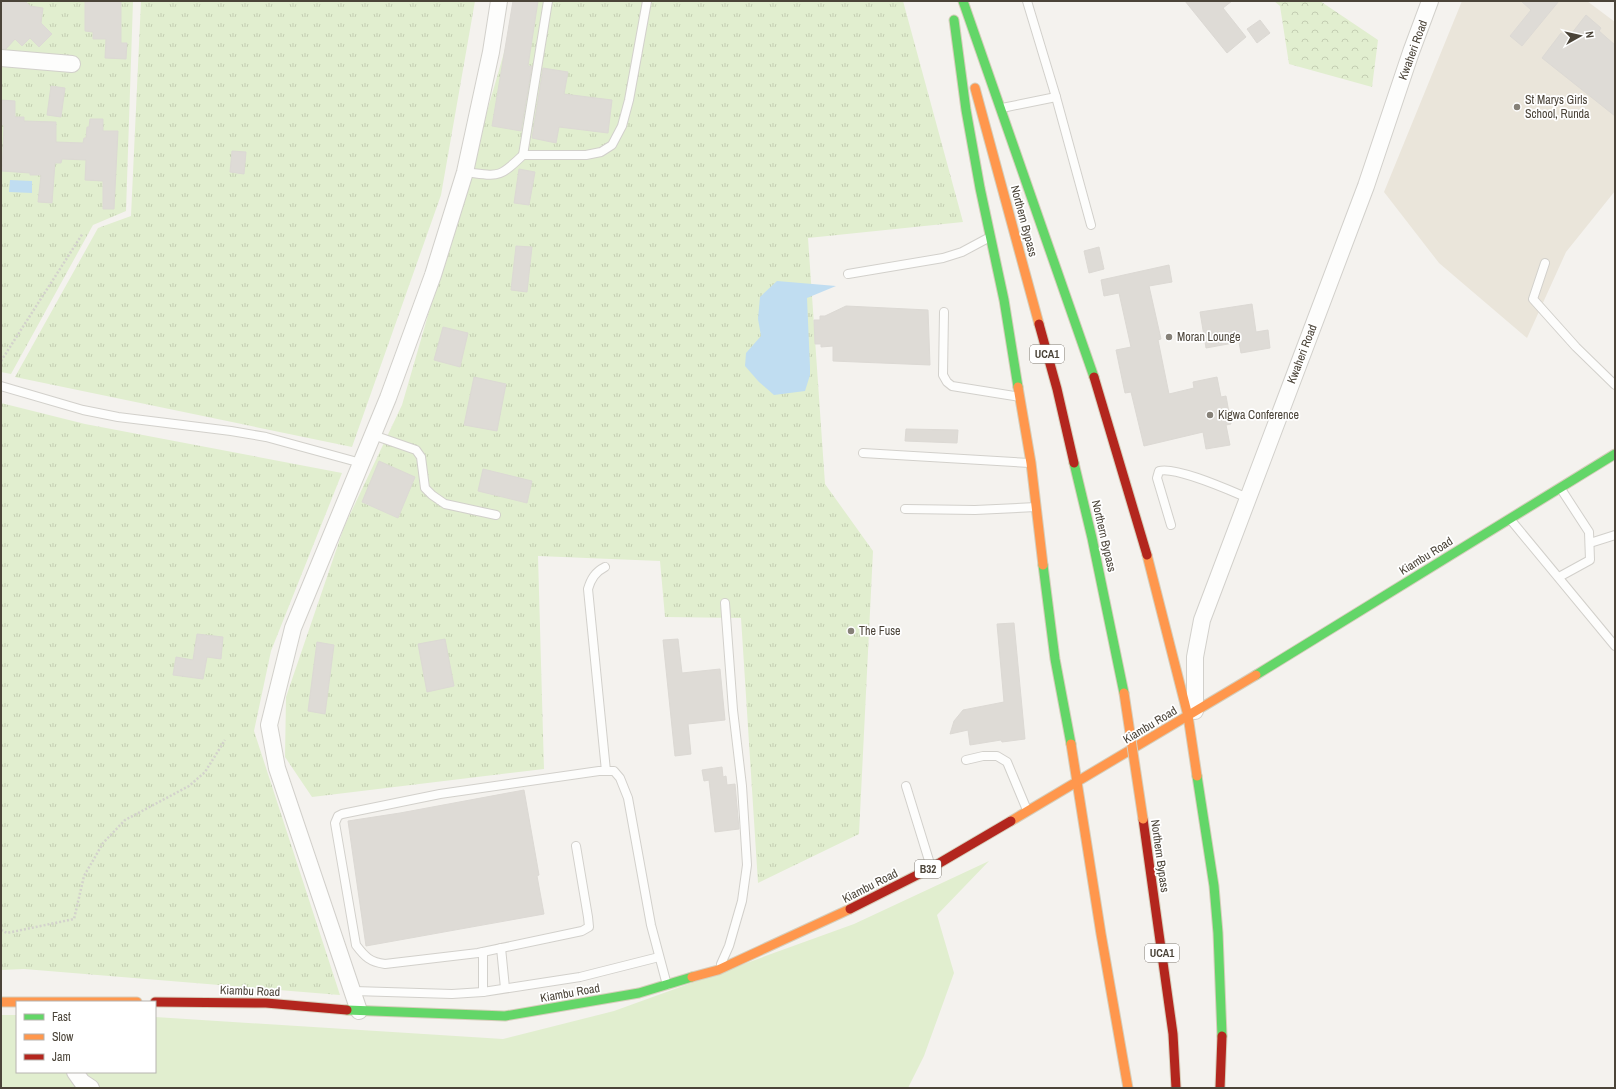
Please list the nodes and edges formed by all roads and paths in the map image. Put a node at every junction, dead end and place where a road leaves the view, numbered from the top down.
1 (500, 1) edge
2 (548, 1) edge
3 (647, 1) edge
4 (963, 1) edge
5 (1027, 1) edge
6 (1430, 1) edge
7 (1, 58) edge
8 (72, 64) dead end
9 (1056, 97) junction
10 (1002, 108) junction
11 (523, 155) junction
12 (465, 172) junction
13 (1091, 224) dead end
14 (83, 233) dead end
15 (990, 236) junction
16 (1545, 263) dead end
17 (848, 274) dead end
18 (944, 312) dead end
19 (1, 361) edge
20 (1615, 385) edge
21 (1, 386) edge
22 (1020, 397) junction
23 (372, 435) junction
24 (863, 453) dead end
25 (1615, 454) edge
26 (361, 463) junction
27 (1031, 463) junction
28 (1560, 488) junction
29 (1248, 498) junction
30 (1037, 507) junction
31 (905, 509) dead end
32 (496, 516) dead end
33 (1510, 518) junction
34 (1171, 525) dead end
35 (1615, 535) edge
36 (1590, 543) junction
37 (605, 567) dead end
38 (1559, 577) junction
39 (725, 603) dead end
40 (1615, 646) edge
41 (1191, 714) junction
42 (225, 740) dead end
43 (966, 760) dead end
44 (606, 771) junction
45 (1078, 781) junction
46 (906, 786) dead end
47 (1027, 811) junction
48 (576, 846) dead end
49 (931, 868) junction
50 (1, 930) edge
51 (502, 948) junction
52 (483, 952) junction
53 (659, 957) junction
54 (718, 970) junction
55 (668, 985) junction
56 (505, 988) junction
57 (354, 991) junction
58 (483, 992) junction
59 (1, 1002) edge
60 (16, 1002) edge
61 (156, 1002) edge
62 (360, 1011) junction
63 (76, 1073) edge
64 (91, 1088) edge
65 (1128, 1088) edge
66 (1176, 1088) edge
67 (1220, 1088) edge

1 - 12 street
2 - 11 lane
3 - 11 lane
4 - 10 main road
5 - 9 lane
6 - 29 street, Kwaheri Road
7 - 8 street
9 - 10 lane
9 - 13 lane
10 - 41 main road
11 - 12 lane
12 - 23 street
14 - 19 path
15 - 17 lane
15 - 22 main road
15 - 66 main road, Northern Bypass / UCA1, bridge
16 - 20 lane
18 - 22 lane
21 - 26 lane
22 - 27 main road
23 - 26 street
23 - 32 lane
24 - 27 lane
25 - 28 main road, Kiambu Road / B32
26 - 57 street
27 - 30 main road
28 - 33 main road, Kiambu Road / B32
28 - 36 lane
29 - 34 lane
29 - 41 street, Kwaheri Road
30 - 31 lane
30 - 45 main road
33 - 38 lane
33 - 41 main road, Kiambu Road / B32
35 - 36 lane
36 - 38 lane
37 - 44 lane
38 - 40 lane
39 - 54 lane
41 - 45 main road, Kiambu Road / B32
41 - 67 main road
42 - 50 path
43 - 47 lane
44 - 52 lane
44 - 53 lane
45 - 47 main road, Kiambu Road / B32
45 - 65 main road
46 - 49 lane
47 - 49 main road, Kiambu Road / B32
48 - 51 lane
49 - 54 main road, Kiambu Road / B32
51 - 52 lane
51 - 56 lane
52 - 58 lane
53 - 55 lane
53 - 56 lane
54 - 55 main road, Kiambu Road / B32
55 - 62 main road, Kiambu Road / B32
56 - 58 lane
57 - 58 lane
57 - 62 street
59 - 60 main road
61 - 62 main road, Kiambu Road / B32
63 - 64 street

